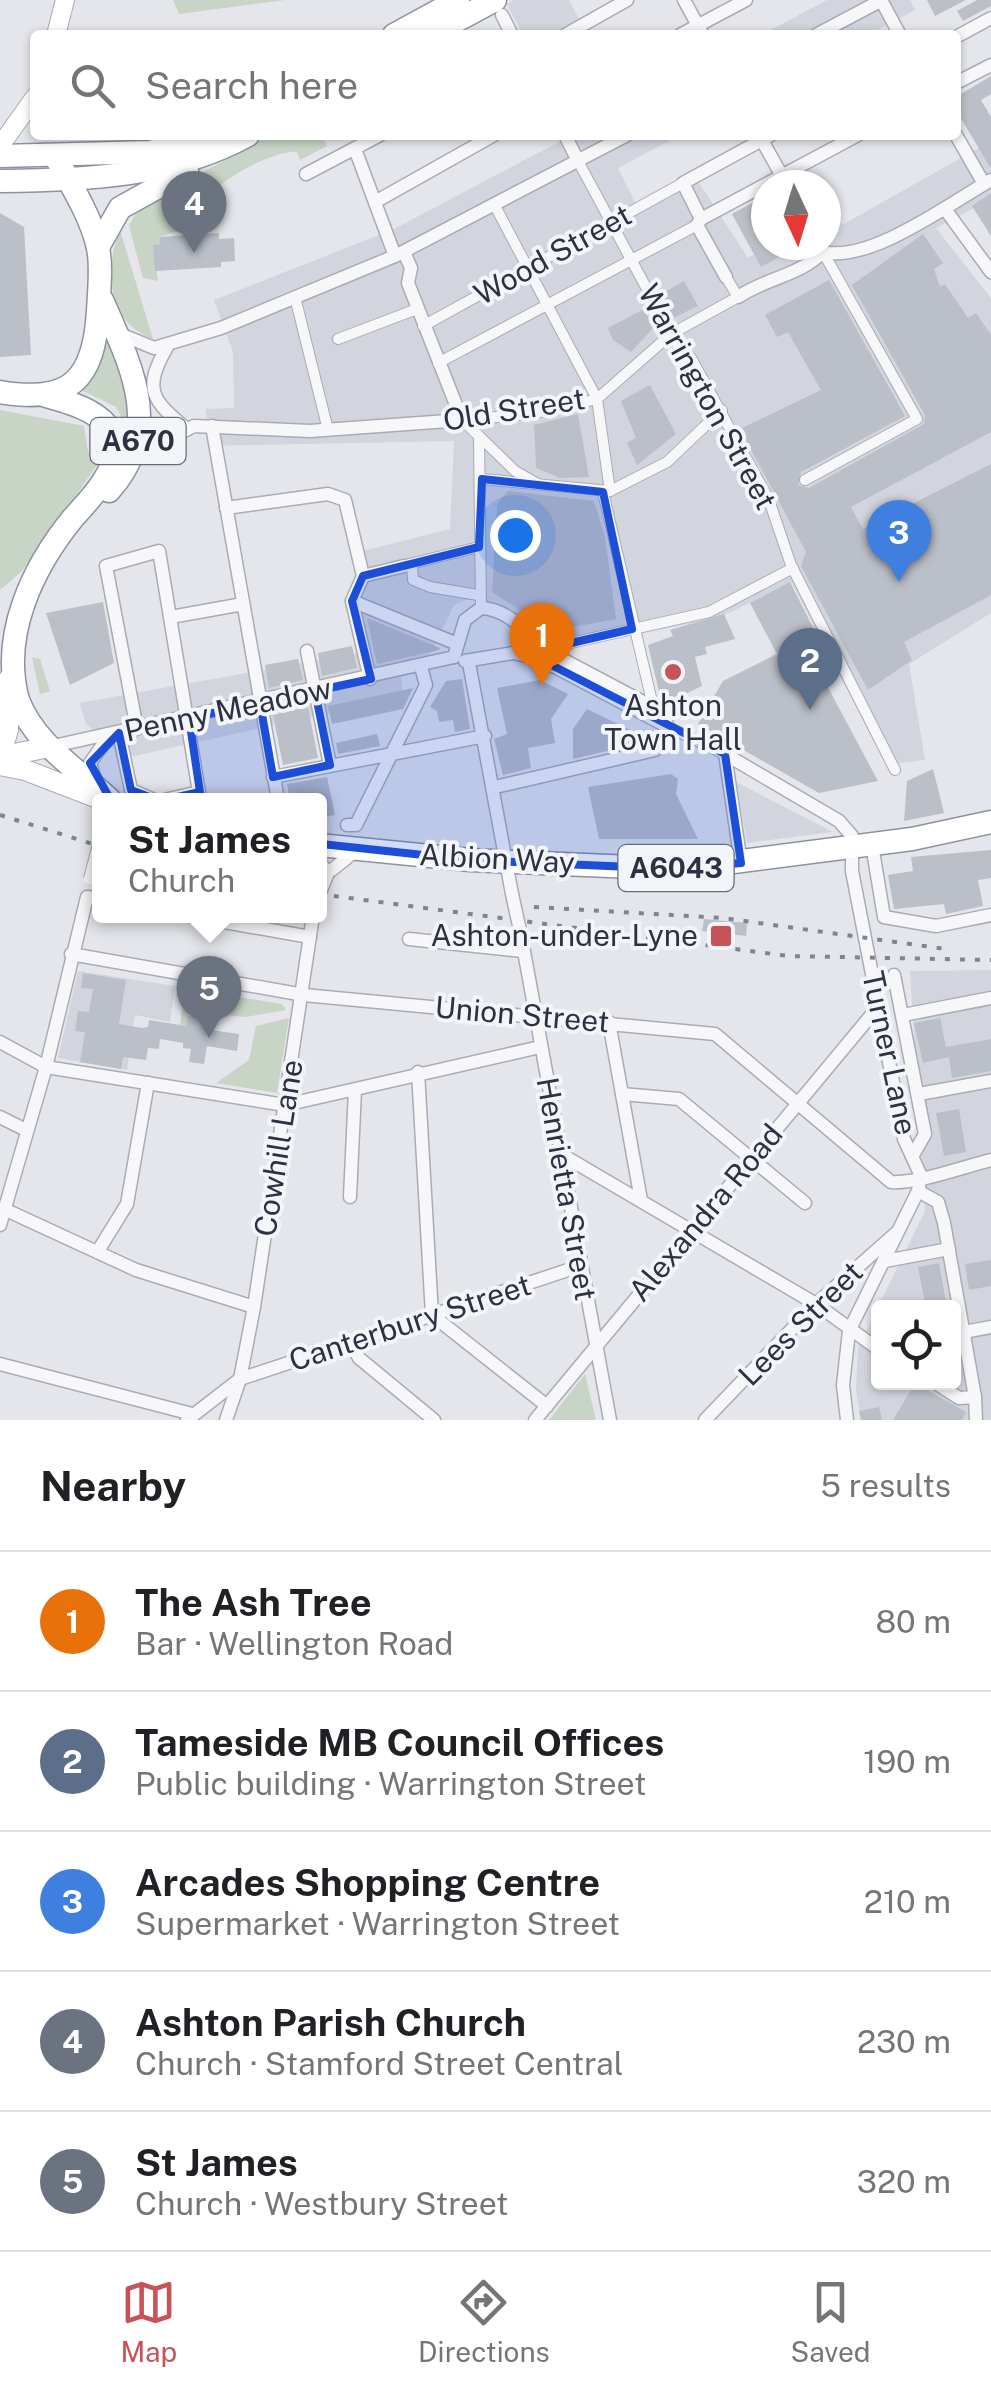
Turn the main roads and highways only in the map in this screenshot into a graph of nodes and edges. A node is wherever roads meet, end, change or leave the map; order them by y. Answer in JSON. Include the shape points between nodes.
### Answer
{"nodes":[{"id":1,"x":65,"y":0,"type":"edge"},
{"id":2,"x":458,"y":0,"type":"edge"},
{"id":3,"x":498,"y":8,"type":"edge"},
{"id":4,"x":57,"y":30,"type":"edge"},
{"id":5,"x":403,"y":30,"type":"edge"},
{"id":6,"x":443,"y":30,"type":"edge"},
{"id":7,"x":30,"y":101,"type":"edge"},
{"id":8,"x":8,"y":121,"type":"edge"},
{"id":9,"x":191,"y":140,"type":"edge"},
{"id":10,"x":238,"y":140,"type":"edge"},
{"id":11,"x":240,"y":140,"type":"edge"},
{"id":12,"x":0,"y":146,"type":"edge"},
{"id":13,"x":51,"y":146,"type":"edge"},
{"id":14,"x":0,"y":156,"type":"edge"},
{"id":15,"x":0,"y":168,"type":"edge"},
{"id":16,"x":68,"y":179,"type":"junction"},
{"id":17,"x":0,"y":180,"type":"edge"},
{"id":18,"x":98,"y":247,"type":"junction"},
{"id":19,"x":99,"y":292,"type":"junction"},
{"id":20,"x":0,"y":392,"type":"edge"},
{"id":21,"x":46,"y":396,"type":"junction"},
{"id":22,"x":62,"y":532,"type":"junction"},
{"id":23,"x":11,"y":667,"type":"junction"},
{"id":24,"x":50,"y":747,"type":"junction"},
{"id":25,"x":0,"y":756,"type":"edge"},
{"id":26,"x":0,"y":765,"type":"edge"},
{"id":27,"x":104,"y":793,"type":"edge"},
{"id":28,"x":107,"y":793,"type":"edge"},
{"id":29,"x":991,"y":822,"type":"edge"},
{"id":30,"x":327,"y":847,"type":"edge"}],
"edges":[{"from":1,"to":4,"type":"main road"},
{"from":2,"to":5,"type":"highway"},
{"from":3,"to":6,"type":"highway"},
{"from":7,"to":8,"type":"main road"},
{"from":8,"to":12,"type":"main road"},
{"from":9,"to":13,"type":"highway","via":[[150,152]]},
{"from":10,"to":16,"type":"highway","via":[[184,163]]},
{"from":11,"to":18,"type":"highway","via":[[127,202]]},
{"from":13,"to":14,"type":"highway"},
{"from":13,"to":16,"type":"highway"},
{"from":15,"to":16,"type":"highway","via":[[49,168]]},
{"from":16,"to":17,"type":"highway"},
{"from":16,"to":18,"type":"highway","number":"A670"},
{"from":18,"to":19,"type":"highway","number":"A670"},
{"from":19,"to":21,"type":"highway","number":"A670","via":[[93,357],[73,384]]},
{"from":19,"to":22,"type":"highway","number":"A670","via":[[141,400],[140,438],[97,504]]},
{"from":20,"to":21,"type":"highway","number":"A670"},
{"from":21,"to":22,"type":"highway","number":"A670","via":[[99,418],[114,440],[111,464],[97,489]]},
{"from":22,"to":23,"type":"highway","number":"A670","via":[[24,591]]},
{"from":23,"to":24,"type":"highway","number":"A670","via":[[24,714]]},
{"from":23,"to":25,"type":"main road","number":"A670"},
{"from":24,"to":25,"type":"main road","name":"Penny Meadow","number":"A670"},
{"from":24,"to":28,"type":"highway","via":[[79,778]]},
{"from":26,"to":27,"type":"main road"},
{"from":29,"to":30,"type":"highway","name":"Albion Way","number":"A6043","via":[[863,846],[679,868]]}]}
